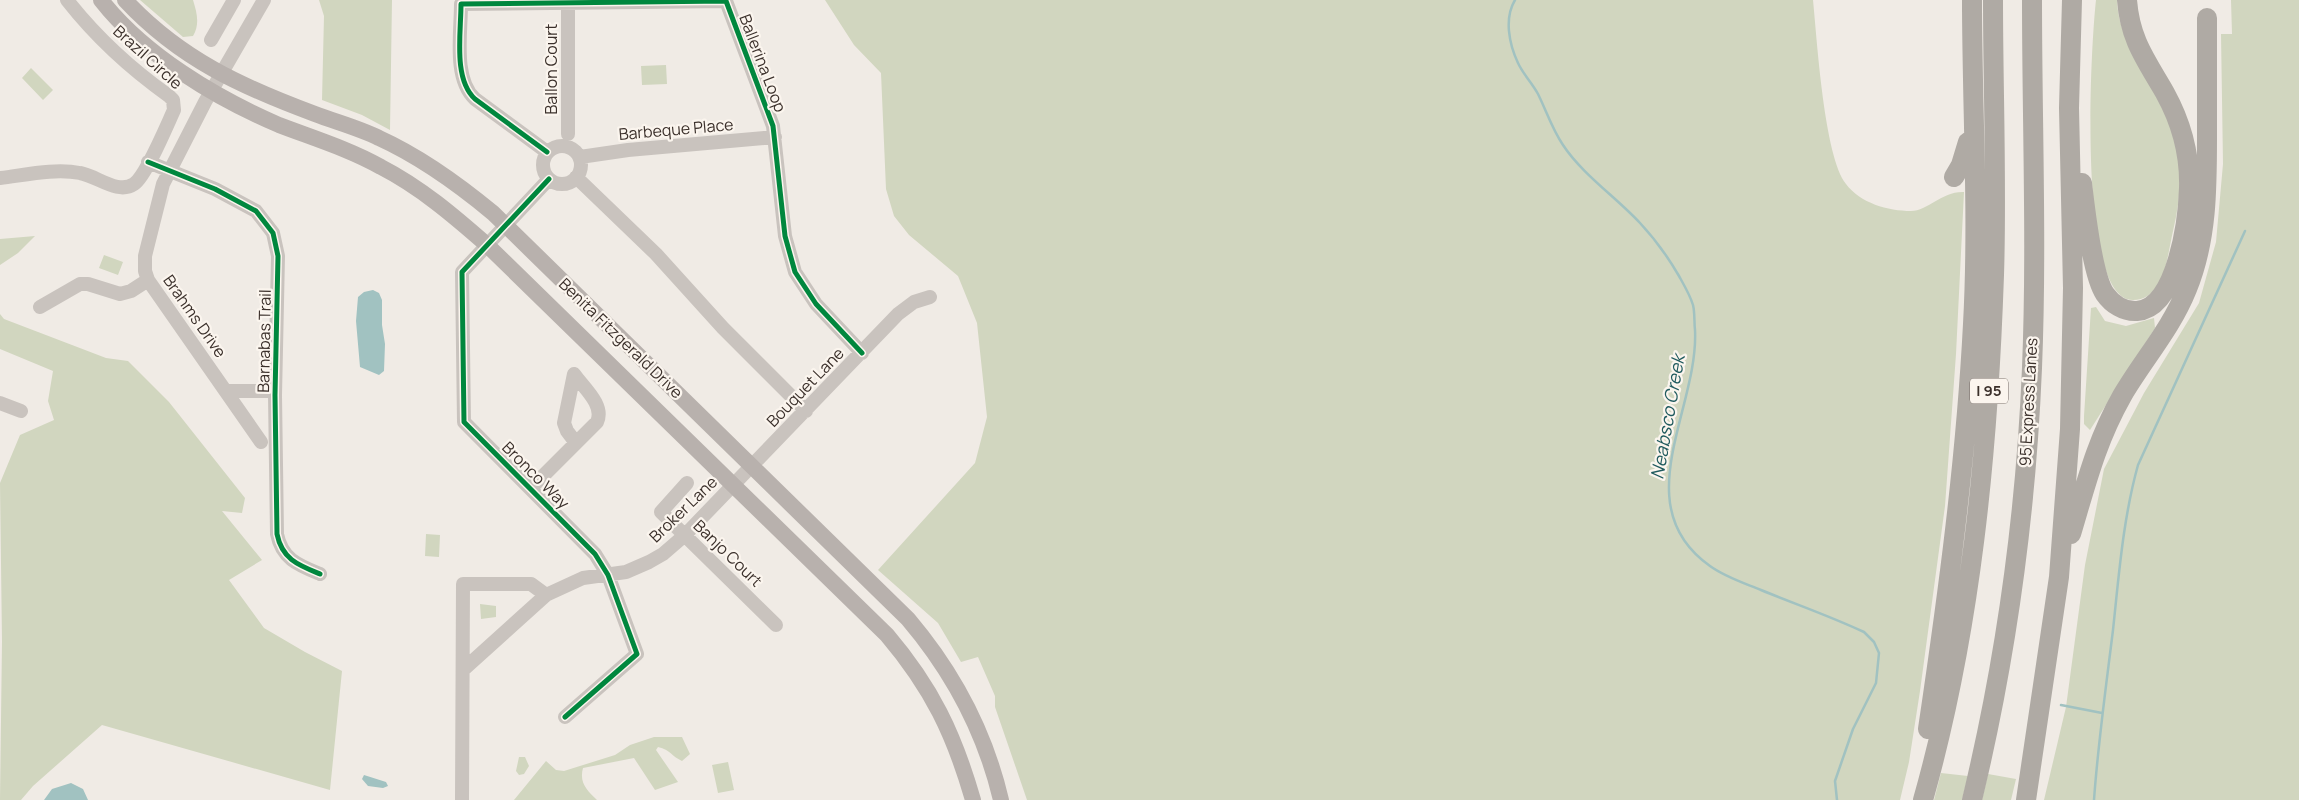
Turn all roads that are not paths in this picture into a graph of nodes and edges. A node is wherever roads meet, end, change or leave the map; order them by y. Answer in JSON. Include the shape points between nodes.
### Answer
{"nodes":[{"id":1,"x":67,"y":0,"type":"edge"},
{"id":2,"x":101,"y":0,"type":"edge"},
{"id":3,"x":126,"y":0,"type":"edge"},
{"id":4,"x":234,"y":0,"type":"edge"},
{"id":5,"x":264,"y":0,"type":"edge"},
{"id":6,"x":1972,"y":0,"type":"edge"},
{"id":7,"x":1993,"y":0,"type":"edge"},
{"id":8,"x":2032,"y":0,"type":"edge"},
{"id":9,"x":2072,"y":0,"type":"edge"},
{"id":10,"x":2127,"y":0,"type":"edge"},
{"id":11,"x":568,"y":3,"type":"junction"},
{"id":12,"x":2207,"y":18,"type":"dead end"},
{"id":13,"x":211,"y":40,"type":"dead end"},
{"id":14,"x":220,"y":74,"type":"junction"},
{"id":15,"x":1973,"y":90,"type":"junction"},
{"id":16,"x":211,"y":91,"type":"junction"},
{"id":17,"x":568,"y":134,"type":"dead end"},
{"id":18,"x":775,"y":137,"type":"junction"},
{"id":19,"x":2070,"y":144,"type":"junction"},
{"id":20,"x":547,"y":152,"type":"junction"},
{"id":21,"x":580,"y":157,"type":"junction"},
{"id":22,"x":148,"y":162,"type":"junction"},
{"id":23,"x":169,"y":170,"type":"junction"},
{"id":24,"x":576,"y":177,"type":"junction"},
{"id":25,"x":1954,"y":177,"type":"dead end"},
{"id":26,"x":0,"y":178,"type":"edge"},
{"id":27,"x":549,"y":179,"type":"junction"},
{"id":28,"x":505,"y":226,"type":"junction"},
{"id":29,"x":487,"y":245,"type":"junction"},
{"id":30,"x":148,"y":280,"type":"junction"},
{"id":31,"x":930,"y":297,"type":"dead end"},
{"id":32,"x":40,"y":307,"type":"dead end"},
{"id":33,"x":862,"y":352,"type":"junction"},
{"id":34,"x":226,"y":391,"type":"junction"},
{"id":35,"x":275,"y":391,"type":"junction"},
{"id":36,"x":0,"y":403,"type":"edge"},
{"id":37,"x":21,"y":411,"type":"dead end"},
{"id":38,"x":806,"y":411,"type":"junction"},
{"id":39,"x":261,"y":442,"type":"dead end"},
{"id":40,"x":576,"y":443,"type":"dead end"},
{"id":41,"x":753,"y":466,"type":"junction"},
{"id":42,"x":687,"y":484,"type":"dead end"},
{"id":43,"x":733,"y":485,"type":"junction"},
{"id":44,"x":531,"y":488,"type":"junction"},
{"id":45,"x":685,"y":535,"type":"junction"},
{"id":46,"x":320,"y":574,"type":"dead end"},
{"id":47,"x":608,"y":575,"type":"junction"},
{"id":48,"x":2058,"y":577,"type":"junction"},
{"id":49,"x":546,"y":595,"type":"junction"},
{"id":50,"x":776,"y":624,"type":"dead end"},
{"id":51,"x":464,"y":669,"type":"junction"},
{"id":52,"x":565,"y":717,"type":"dead end"},
{"id":53,"x":1925,"y":778,"type":"junction"},
{"id":54,"x":2028,"y":792,"type":"edge"},
{"id":55,"x":462,"y":800,"type":"edge"},
{"id":56,"x":973,"y":800,"type":"edge"},
{"id":57,"x":1001,"y":800,"type":"edge"},
{"id":58,"x":1917,"y":800,"type":"edge"},
{"id":59,"x":1923,"y":800,"type":"edge"},
{"id":60,"x":1972,"y":800,"type":"edge"}],
"edges":[{"from":1,"to":22,"type":"street","name":"Brazil Circle","via":[[107,45],[173,100],[174,110]]},
{"from":2,"to":16,"type":"main road","name":"Benita Fitzgerald Drive","via":[[136,36]]},
{"from":3,"to":14,"type":"main road","name":"Benita Fitzgerald Drive","via":[[176,46]]},
{"from":4,"to":13,"type":"street"},
{"from":5,"to":14,"type":"street","name":"Brahms Drive"},
{"from":6,"to":15,"type":"highway"},
{"from":7,"to":53,"type":"highway","number":"I 95","via":[[1994,274],[1984,452],[1958,650]]},
{"from":8,"to":60,"type":"highway","name":"95 Express Lanes","via":[[2032,368],[2024,482],[1999,672]]},
{"from":9,"to":19,"type":"highway"},
{"from":10,"to":19,"type":"highway","via":[[2138,46],[2174,112],[2188,168],[2189,188],[2182,245],[2167,288],[2158,302],[2150,307],[2134,312],[2118,307],[2101,286],[2081,173]]},
{"from":11,"to":17,"type":"street","name":"Ballon Court"},
{"from":11,"to":18,"type":"street","name":"Ballerina Loop","via":[[726,1],[772,119]]},
{"from":11,"to":20,"type":"street","name":"Ballerina Loop","via":[[461,4],[460,68],[468,92]]},
{"from":12,"to":48,"type":"highway","via":[[2208,172],[2200,247],[2176,314],[2122,396],[2103,432],[2086,477]]},
{"from":14,"to":16,"type":"street","name":"Brahms Drive"},
{"from":14,"to":28,"type":"main road","name":"Benita Fitzgerald Drive","via":[[274,99],[402,149],[470,194]]},
{"from":15,"to":25,"type":"highway","via":[[1968,146]]},
{"from":15,"to":53,"type":"highway","via":[[1975,271],[1964,458]]},
{"from":16,"to":23,"type":"street","name":"Brahms Drive"},
{"from":16,"to":29,"type":"main road","name":"Benita Fitzgerald Drive","via":[[272,121],[380,166],[429,196]]},
{"from":18,"to":21,"type":"street","name":"Barbeque Place"},
{"from":18,"to":33,"type":"street","name":"Ballerina Loop","via":[[785,236],[795,272],[816,304]]},
{"from":19,"to":48,"type":"highway","via":[[2072,375]]},
{"from":20,"to":21,"type":"street","via":[[557,146],[568,146]]},
{"from":20,"to":27,"type":"street","via":[[543,166]]},
{"from":21,"to":24,"type":"street","via":[[581,168]]},
{"from":22,"to":23,"type":"street","name":"Barnabas Trail"},
{"from":22,"to":26,"type":"street","name":"Brazil Circle","via":[[136,183],[123,188],[65,171]]},
{"from":23,"to":30,"type":"street","name":"Brahms Drive","via":[[159,196],[145,256]]},
{"from":23,"to":35,"type":"street","name":"Barnabas Trail","via":[[256,210],[273,233],[278,256]]},
{"from":24,"to":27,"type":"street","via":[[566,183]]},
{"from":24,"to":38,"type":"street","via":[[656,254],[723,328]]},
{"from":27,"to":28,"type":"street"},
{"from":28,"to":29,"type":"street","name":"Bronco Way"},
{"from":28,"to":41,"type":"main road","name":"Benita Fitzgerald Drive"},
{"from":29,"to":43,"type":"main road","name":"Benita Fitzgerald Drive"},
{"from":29,"to":44,"type":"street","name":"Bronco Way","via":[[462,272],[464,422]]},
{"from":30,"to":32,"type":"street","via":[[120,294],[80,284]]},
{"from":30,"to":34,"type":"street","name":"Brahms Drive"},
{"from":31,"to":33,"type":"street","name":"Bouquet Lane","via":[[908,306]]},
{"from":33,"to":38,"type":"street","name":"Bouquet Lane"},
{"from":34,"to":35,"type":"street","name":"Barnabas Trail"},
{"from":34,"to":39,"type":"street","name":"Brahms Drive"},
{"from":35,"to":46,"type":"street","name":"Barnabas Trail","via":[[279,544],[295,564]]},
{"from":36,"to":37,"type":"street"},
{"from":38,"to":41,"type":"street","name":"Bouquet Lane"},
{"from":40,"to":44,"type":"street"},
{"from":41,"to":43,"type":"street","name":"Broker Lane"},
{"from":41,"to":57,"type":"main road","name":"Benita Fitzgerald Drive","via":[[892,601],[939,658],[975,724]]},
{"from":42,"to":45,"type":"street","name":"Banjo Court","via":[[661,512]]},
{"from":43,"to":45,"type":"street","name":"Broker Lane"},
{"from":43,"to":56,"type":"main road","name":"Benita Fitzgerald Drive","via":[[902,653],[921,678],[949,730]]},
{"from":44,"to":47,"type":"street","name":"Bronco Way","via":[[589,546]]},
{"from":45,"to":47,"type":"street","name":"Broker Lane","via":[[649,562],[626,572]]},
{"from":45,"to":50,"type":"street","name":"Banjo Court"},
{"from":47,"to":49,"type":"street","name":"Broker Lane","via":[[583,578]]},
{"from":47,"to":52,"type":"street","name":"Bronco Way","via":[[637,654]]},
{"from":48,"to":54,"type":"highway"},
{"from":49,"to":51,"type":"street","name":"Broker Lane"},
{"from":49,"to":51,"type":"street","via":[[531,584],[463,584]]},
{"from":51,"to":55,"type":"street"},
{"from":53,"to":58,"type":"highway"},
{"from":53,"to":59,"type":"highway","number":"I 95"}]}
